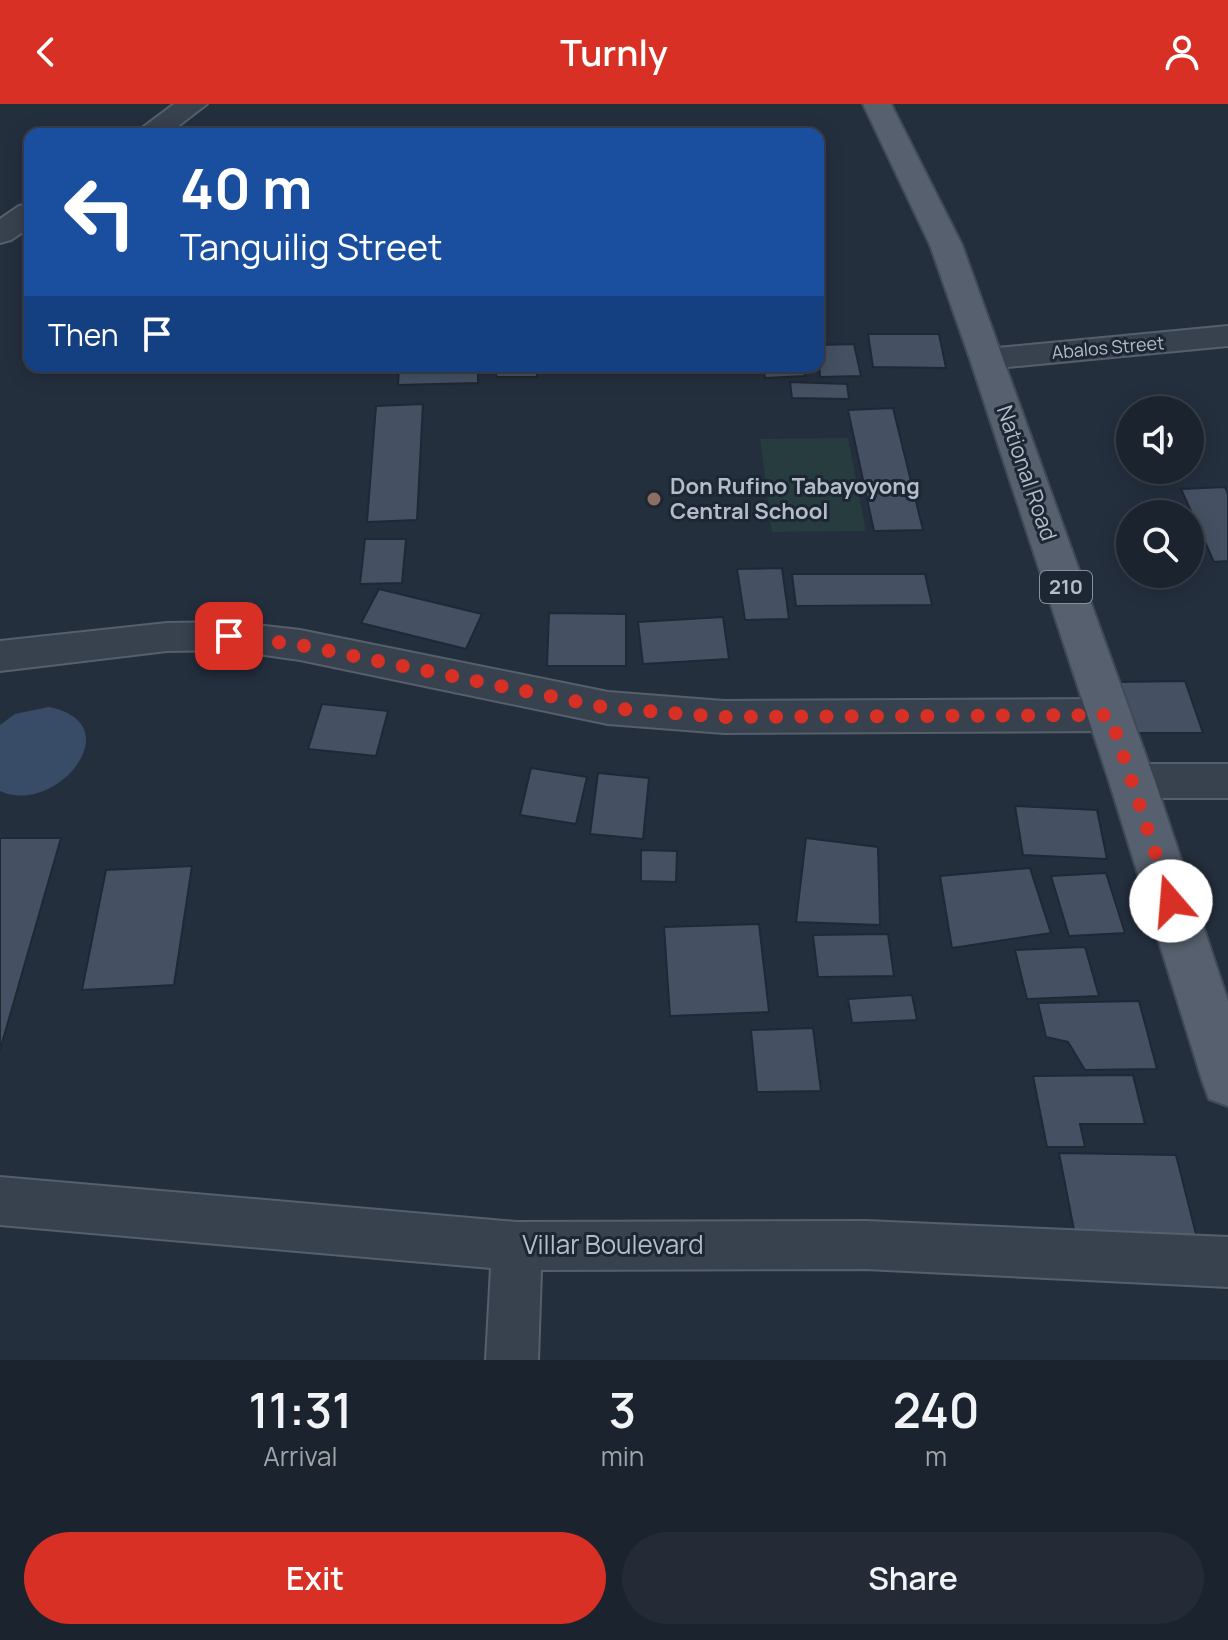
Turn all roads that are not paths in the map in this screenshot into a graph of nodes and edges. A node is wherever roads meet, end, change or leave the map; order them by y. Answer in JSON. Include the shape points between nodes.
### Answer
{"nodes":[{"id":1,"x":193,"y":104,"type":"edge"},
{"id":2,"x":877,"y":104,"type":"edge"},
{"id":3,"x":158,"y":128,"type":"edge"},
{"id":4,"x":24,"y":217,"type":"edge"},
{"id":5,"x":0,"y":233,"type":"edge"},
{"id":6,"x":1228,"y":336,"type":"edge"},
{"id":7,"x":987,"y":359,"type":"junction"},
{"id":8,"x":0,"y":656,"type":"edge"},
{"id":9,"x":1110,"y":715,"type":"junction"},
{"id":10,"x":1132,"y":781,"type":"junction"},
{"id":11,"x":1228,"y":781,"type":"edge"},
{"id":12,"x":1228,"y":1080,"type":"edge"},
{"id":13,"x":0,"y":1201,"type":"edge"},
{"id":14,"x":517,"y":1246,"type":"junction"},
{"id":15,"x":1228,"y":1262,"type":"edge"},
{"id":16,"x":512,"y":1360,"type":"edge"}],
"edges":[{"from":1,"to":3,"type":"street"},
{"from":2,"to":7,"type":"main road","name":"National Road","number":"210","via":[[946,245]]},
{"from":4,"to":5,"type":"street"},
{"from":6,"to":7,"type":"street","name":"Abalos Street"},
{"from":7,"to":9,"type":"main road","name":"National Road","number":"210"},
{"from":8,"to":9,"type":"street","via":[[167,637],[229,636],[300,645],[608,708],[724,717]]},
{"from":9,"to":10,"type":"main road","name":"National Road","number":"210"},
{"from":10,"to":11,"type":"street"},
{"from":10,"to":12,"type":"main road","name":"National Road","number":"210"},
{"from":13,"to":14,"type":"street","name":"Villar Boulevard"},
{"from":14,"to":15,"type":"street","name":"Villar Boulevard","via":[[866,1245]]},
{"from":14,"to":16,"type":"street"}]}
